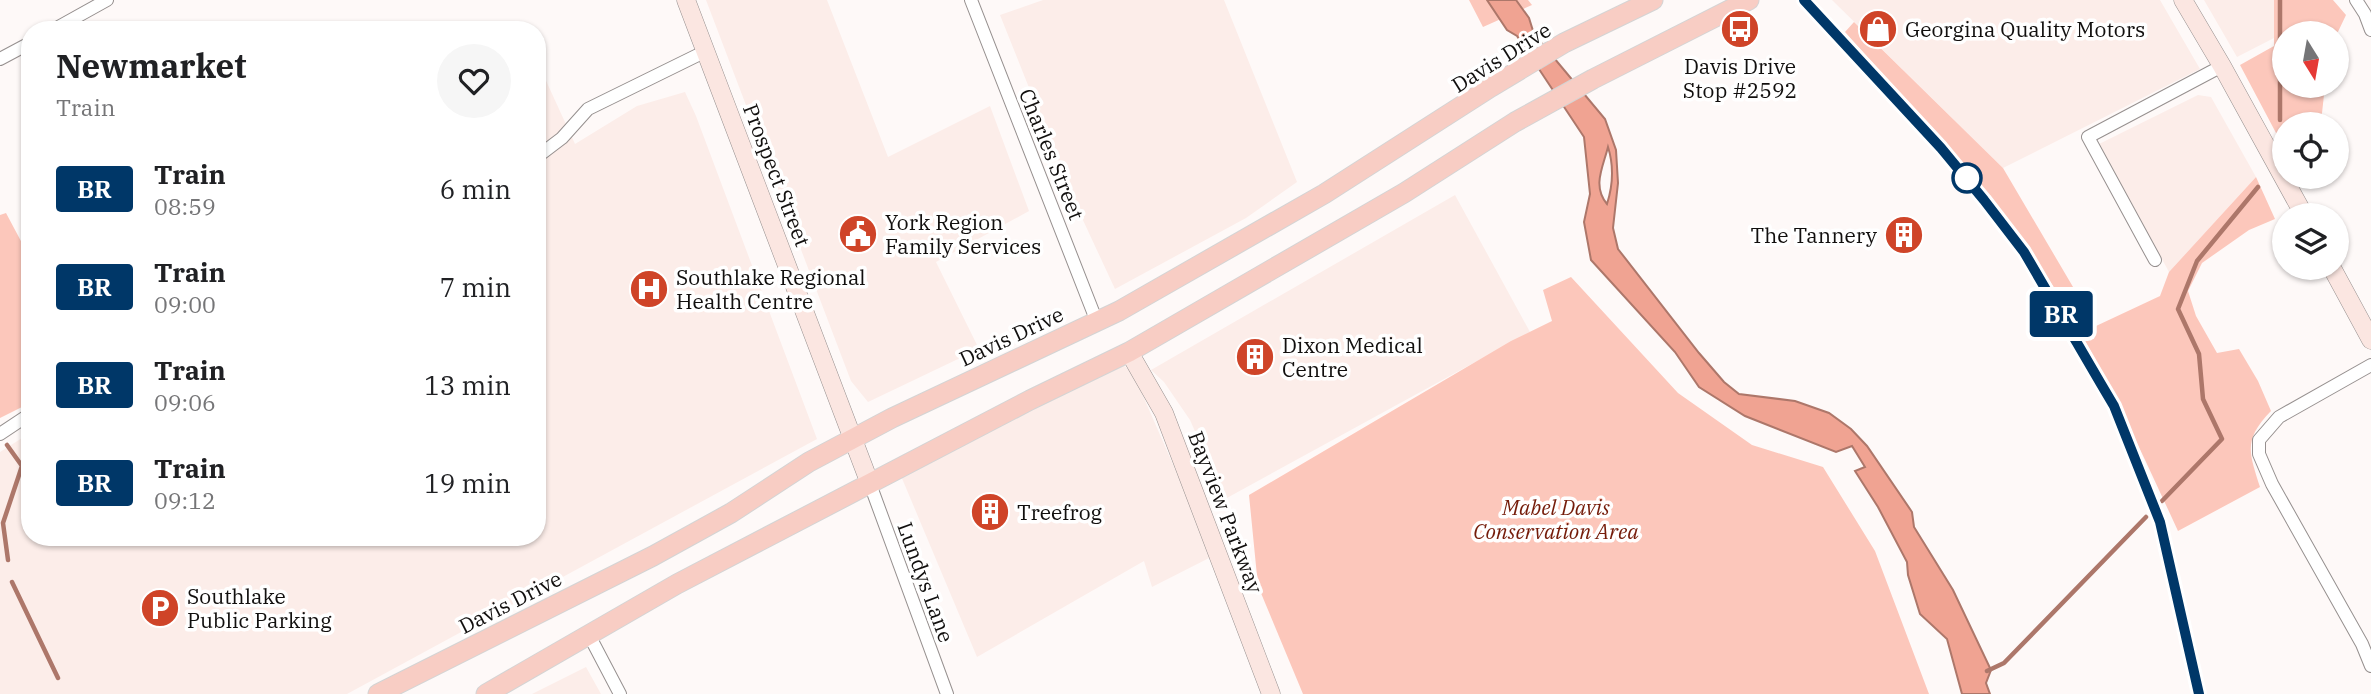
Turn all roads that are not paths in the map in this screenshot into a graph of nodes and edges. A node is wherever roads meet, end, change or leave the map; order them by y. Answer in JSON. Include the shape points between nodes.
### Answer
{"nodes":[{"id":1,"x":107,"y":0,"type":"edge"},
{"id":2,"x":686,"y":0,"type":"edge"},
{"id":3,"x":971,"y":0,"type":"edge"},
{"id":4,"x":1653,"y":0,"type":"edge"},
{"id":5,"x":1749,"y":0,"type":"edge"},
{"id":6,"x":2183,"y":0,"type":"edge"},
{"id":7,"x":2356,"y":0,"type":"edge"},
{"id":8,"x":69,"y":21,"type":"edge"},
{"id":9,"x":2371,"y":30,"type":"edge"},
{"id":10,"x":21,"y":48,"type":"edge"},
{"id":11,"x":706,"y":51,"type":"junction"},
{"id":12,"x":0,"y":59,"type":"edge"},
{"id":13,"x":2222,"y":66,"type":"junction"},
{"id":14,"x":546,"y":151,"type":"edge"},
{"id":15,"x":2297,"y":203,"type":"edge"},
{"id":16,"x":2155,"y":260,"type":"dead end"},
{"id":17,"x":2338,"y":280,"type":"edge"},
{"id":18,"x":1097,"y":322,"type":"junction"},
{"id":19,"x":2371,"y":340,"type":"edge"},
{"id":20,"x":1129,"y":352,"type":"junction"},
{"id":21,"x":2371,"y":365,"type":"edge"},
{"id":22,"x":21,"y":420,"type":"edge"},
{"id":23,"x":0,"y":434,"type":"edge"},
{"id":24,"x":853,"y":438,"type":"junction"},
{"id":25,"x":870,"y":484,"type":"junction"},
{"id":26,"x":589,"y":635,"type":"junction"},
{"id":27,"x":2367,"y":642,"type":"edge"},
{"id":28,"x":2371,"y":666,"type":"edge"},
{"id":29,"x":378,"y":694,"type":"edge"},
{"id":30,"x":486,"y":694,"type":"edge"},
{"id":31,"x":620,"y":694,"type":"edge"},
{"id":32,"x":947,"y":694,"type":"edge"},
{"id":33,"x":1271,"y":694,"type":"edge"}],
"edges":[{"from":1,"to":8,"type":"street"},
{"from":2,"to":11,"type":"main road","name":"Prospect Street"},
{"from":3,"to":18,"type":"street","name":"Charles Street"},
{"from":4,"to":18,"type":"main road","name":"Davis Drive","via":[[1564,43],[1324,194]]},
{"from":5,"to":20,"type":"main road","via":[[1515,122],[1392,200]]},
{"from":6,"to":13,"type":"main road"},
{"from":7,"to":9,"type":"street"},
{"from":10,"to":12,"type":"street"},
{"from":11,"to":14,"type":"street","via":[[588,109]]},
{"from":11,"to":24,"type":"main road","name":"Prospect Street"},
{"from":13,"to":15,"type":"main road"},
{"from":13,"to":16,"type":"street","via":[[2088,137]]},
{"from":17,"to":19,"type":"main road"},
{"from":18,"to":24,"type":"main road","name":"Davis Drive"},
{"from":20,"to":25,"type":"main road"},
{"from":20,"to":33,"type":"main road","name":"Bayview Parkway","via":[[1164,413]]},
{"from":21,"to":27,"type":"street","via":[[2279,417],[2259,440],[2259,454],[2290,519]]},
{"from":22,"to":23,"type":"street"},
{"from":24,"to":25,"type":"main road","name":"Prospect Street"},
{"from":24,"to":29,"type":"main road","name":"Davis Drive","via":[[653,556]]},
{"from":25,"to":26,"type":"main road"},
{"from":25,"to":32,"type":"street","name":"Lundys Lane"},
{"from":26,"to":30,"type":"main road"},
{"from":26,"to":31,"type":"street"},
{"from":27,"to":28,"type":"street"}]}
